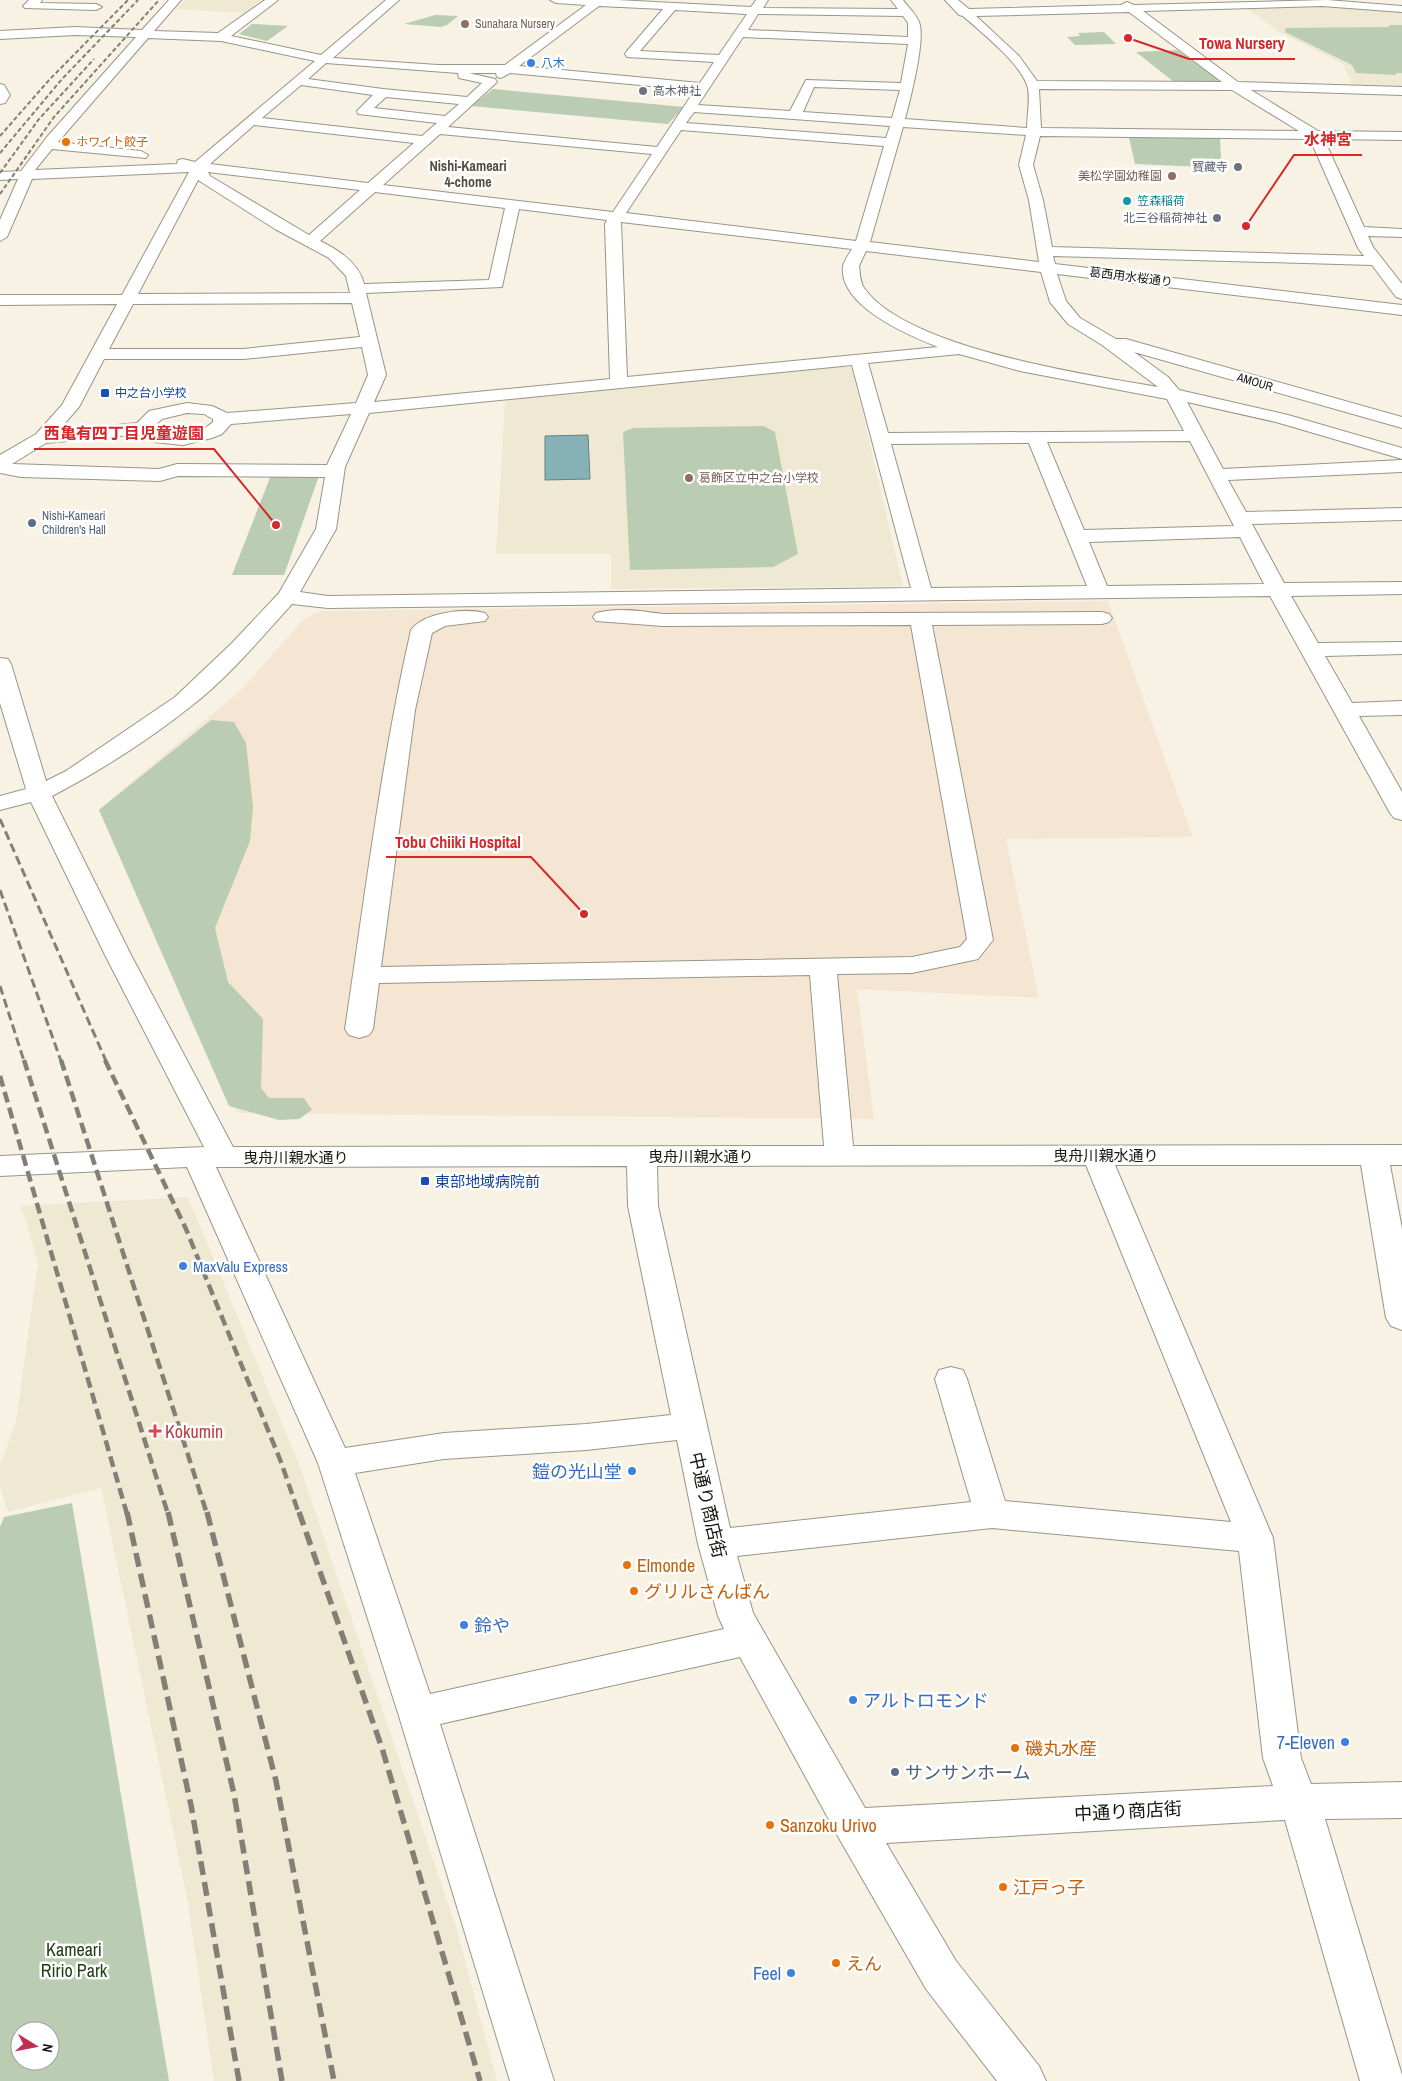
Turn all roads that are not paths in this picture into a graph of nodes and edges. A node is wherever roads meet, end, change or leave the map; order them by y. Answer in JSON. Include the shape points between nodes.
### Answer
{"nodes":[{"id":1,"x":36,"y":0,"type":"edge"},
{"id":2,"x":175,"y":0,"type":"edge"},
{"id":3,"x":272,"y":0,"type":"edge"},
{"id":4,"x":393,"y":0,"type":"edge"},
{"id":5,"x":556,"y":0,"type":"edge"},
{"id":6,"x":898,"y":0,"type":"edge"},
{"id":7,"x":599,"y":1,"type":"edge"},
{"id":8,"x":1320,"y":2,"type":"edge"},
{"id":9,"x":100,"y":3,"type":"edge"},
{"id":10,"x":1126,"y":4,"type":"edge"},
{"id":11,"x":759,"y":5,"type":"edge"},
{"id":12,"x":672,"y":6,"type":"junction"},
{"id":13,"x":955,"y":9,"type":"edge"},
{"id":14,"x":1402,"y":9,"type":"edge"},
{"id":15,"x":910,"y":13,"type":"junction"},
{"id":16,"x":75,"y":31,"type":"junction"},
{"id":17,"x":145,"y":33,"type":"junction"},
{"id":18,"x":741,"y":33,"type":"junction"},
{"id":19,"x":0,"y":35,"type":"edge"},
{"id":20,"x":221,"y":37,"type":"junction"},
{"id":21,"x":914,"y":42,"type":"junction"},
{"id":22,"x":324,"y":59,"type":"junction"},
{"id":23,"x":722,"y":59,"type":"junction"},
{"id":24,"x":438,"y":69,"type":"junction"},
{"id":25,"x":507,"y":69,"type":"junction"},
{"id":26,"x":298,"y":81,"type":"junction"},
{"id":27,"x":491,"y":82,"type":"junction"},
{"id":28,"x":1033,"y":84,"type":"junction"},
{"id":29,"x":1235,"y":86,"type":"junction"},
{"id":30,"x":704,"y":87,"type":"junction"},
{"id":31,"x":907,"y":87,"type":"junction"},
{"id":32,"x":0,"y":88,"type":"edge"},
{"id":33,"x":1402,"y":91,"type":"edge"},
{"id":34,"x":383,"y":93,"type":"junction"},
{"id":35,"x":0,"y":100,"type":"edge"},
{"id":36,"x":470,"y":101,"type":"junction"},
{"id":37,"x":692,"y":108,"type":"junction"},
{"id":38,"x":795,"y":115,"type":"junction"},
{"id":39,"x":449,"y":119,"type":"junction"},
{"id":40,"x":470,"y":119,"type":"dead end"},
{"id":41,"x":250,"y":121,"type":"junction"},
{"id":42,"x":898,"y":123,"type":"junction"},
{"id":43,"x":436,"y":130,"type":"junction"},
{"id":44,"x":674,"y":131,"type":"junction"},
{"id":45,"x":1034,"y":132,"type":"junction"},
{"id":46,"x":652,"y":135,"type":"dead end"},
{"id":47,"x":1315,"y":135,"type":"junction"},
{"id":48,"x":1402,"y":136,"type":"edge"},
{"id":49,"x":425,"y":140,"type":"junction"},
{"id":50,"x":892,"y":143,"type":"junction"},
{"id":51,"x":48,"y":145,"type":"junction"},
{"id":52,"x":661,"y":151,"type":"junction"},
{"id":53,"x":198,"y":167,"type":"junction"},
{"id":54,"x":26,"y":175,"type":"junction"},
{"id":55,"x":0,"y":176,"type":"edge"},
{"id":56,"x":372,"y":187,"type":"junction"},
{"id":57,"x":513,"y":204,"type":"junction"},
{"id":58,"x":617,"y":216,"type":"junction"},
{"id":59,"x":1358,"y":231,"type":"junction"},
{"id":60,"x":1402,"y":233,"type":"edge"},
{"id":61,"x":0,"y":237,"type":"edge"},
{"id":62,"x":311,"y":241,"type":"junction"},
{"id":63,"x":860,"y":245,"type":"junction"},
{"id":64,"x":1045,"y":251,"type":"junction"},
{"id":65,"x":1375,"y":261,"type":"junction"},
{"id":66,"x":1048,"y":268,"type":"junction"},
{"id":67,"x":358,"y":293,"type":"junction"},
{"id":68,"x":1402,"y":294,"type":"edge"},
{"id":69,"x":129,"y":299,"type":"junction"},
{"id":70,"x":0,"y":300,"type":"edge"},
{"id":71,"x":1402,"y":310,"type":"edge"},
{"id":72,"x":1108,"y":341,"type":"junction"},
{"id":73,"x":369,"y":342,"type":"junction"},
{"id":74,"x":958,"y":349,"type":"junction"},
{"id":75,"x":100,"y":354,"type":"junction"},
{"id":76,"x":859,"y":360,"type":"junction"},
{"id":77,"x":619,"y":383,"type":"junction"},
{"id":78,"x":1174,"y":395,"type":"junction"},
{"id":79,"x":362,"y":408,"type":"junction"},
{"id":80,"x":223,"y":419,"type":"junction"},
{"id":81,"x":1402,"y":423,"type":"edge"},
{"id":82,"x":144,"y":428,"type":"junction"},
{"id":83,"x":1195,"y":436,"type":"junction"},
{"id":84,"x":1036,"y":437,"type":"junction"},
{"id":85,"x":42,"y":438,"type":"junction"},
{"id":86,"x":881,"y":439,"type":"junction"},
{"id":87,"x":1402,"y":454,"type":"edge"},
{"id":88,"x":0,"y":463,"type":"edge"},
{"id":89,"x":1402,"y":466,"type":"edge"},
{"id":90,"x":0,"y":467,"type":"edge"},
{"id":91,"x":335,"y":471,"type":"junction"},
{"id":92,"x":1216,"y":475,"type":"junction"},
{"id":93,"x":1402,"y":514,"type":"edge"},
{"id":94,"x":1243,"y":525,"type":"junction"},
{"id":95,"x":1076,"y":536,"type":"junction"},
{"id":96,"x":1402,"y":588,"type":"edge"},
{"id":97,"x":1278,"y":591,"type":"junction"},
{"id":98,"x":1100,"y":592,"type":"junction"},
{"id":99,"x":286,"y":597,"type":"junction"},
{"id":100,"x":922,"y":608,"type":"junction"},
{"id":101,"x":1102,"y":618,"type":"dead end"},
{"id":102,"x":1402,"y":648,"type":"edge"},
{"id":103,"x":1313,"y":650,"type":"junction"},
{"id":104,"x":0,"y":664,"type":"edge"},
{"id":105,"x":1402,"y":708,"type":"edge"},
{"id":106,"x":1346,"y":710,"type":"junction"},
{"id":107,"x":1392,"y":777,"type":"edge"},
{"id":108,"x":40,"y":793,"type":"junction"},
{"id":109,"x":0,"y":803,"type":"edge"},
{"id":110,"x":1402,"y":813,"type":"edge"},
{"id":111,"x":823,"y":968,"type":"junction"},
{"id":112,"x":365,"y":975,"type":"junction"},
{"id":113,"x":359,"y":1029,"type":"dead end"},
{"id":114,"x":839,"y":1155,"type":"junction"},
{"id":115,"x":1096,"y":1155,"type":"junction"},
{"id":116,"x":1388,"y":1155,"type":"edge"},
{"id":117,"x":642,"y":1156,"type":"junction"},
{"id":118,"x":210,"y":1157,"type":"junction"},
{"id":119,"x":0,"y":1166,"type":"edge"},
{"id":120,"x":1402,"y":1318,"type":"edge"},
{"id":121,"x":951,"y":1379,"type":"dead end"},
{"id":122,"x":690,"y":1426,"type":"junction"},
{"id":123,"x":335,"y":1463,"type":"junction"},
{"id":124,"x":992,"y":1514,"type":"junction"},
{"id":125,"x":1254,"y":1538,"type":"junction"},
{"id":126,"x":716,"y":1544,"type":"junction"},
{"id":127,"x":750,"y":1639,"type":"junction"},
{"id":128,"x":417,"y":1713,"type":"junction"},
{"id":129,"x":1402,"y":1800,"type":"edge"},
{"id":130,"x":1298,"y":1802,"type":"junction"},
{"id":131,"x":854,"y":1827,"type":"junction"},
{"id":132,"x":532,"y":2081,"type":"edge"},
{"id":133,"x":1024,"y":2081,"type":"edge"},
{"id":134,"x":1382,"y":2081,"type":"edge"}],
"edges":[{"from":1,"to":9,"type":"street","via":[[29,6]]},
{"from":2,"to":17,"type":"street"},
{"from":3,"to":20,"type":"street"},
{"from":4,"to":22,"type":"street"},
{"from":5,"to":7,"type":"street"},
{"from":6,"to":15,"type":"street"},
{"from":7,"to":12,"type":"street"},
{"from":7,"to":25,"type":"street"},
{"from":8,"to":10,"type":"street"},
{"from":8,"to":14,"type":"street"},
{"from":9,"to":16,"type":"street"},
{"from":10,"to":13,"type":"street"},
{"from":10,"to":29,"type":"street"},
{"from":11,"to":12,"type":"street"},
{"from":11,"to":15,"type":"street"},
{"from":11,"to":18,"type":"street"},
{"from":12,"to":23,"type":"street","via":[[631,54]]},
{"from":13,"to":28,"type":"street","via":[[995,38]]},
{"from":15,"to":21,"type":"street","via":[[914,23]]},
{"from":16,"to":17,"type":"street"},
{"from":16,"to":19,"type":"street"},
{"from":17,"to":20,"type":"street"},
{"from":17,"to":51,"type":"street"},
{"from":18,"to":21,"type":"street"},
{"from":18,"to":23,"type":"street"},
{"from":20,"to":22,"type":"street"},
{"from":21,"to":31,"type":"street"},
{"from":22,"to":24,"type":"street"},
{"from":22,"to":26,"type":"street"},
{"from":23,"to":30,"type":"street"},
{"from":24,"to":25,"type":"street"},
{"from":24,"to":27,"type":"street"},
{"from":25,"to":27,"type":"street"},
{"from":25,"to":30,"type":"street"},
{"from":26,"to":34,"type":"street"},
{"from":26,"to":41,"type":"street"},
{"from":27,"to":36,"type":"street"},
{"from":28,"to":29,"type":"street"},
{"from":28,"to":45,"type":"street"},
{"from":29,"to":33,"type":"street"},
{"from":29,"to":47,"type":"street"},
{"from":30,"to":37,"type":"street"},
{"from":31,"to":38,"type":"street","via":[[810,83]]},
{"from":31,"to":42,"type":"street"},
{"from":32,"to":35,"type":"street","via":[[4,95]]},
{"from":34,"to":36,"type":"street"},
{"from":34,"to":39,"type":"street","via":[[363,111]]},
{"from":36,"to":39,"type":"street"},
{"from":37,"to":38,"type":"street"},
{"from":37,"to":44,"type":"street"},
{"from":38,"to":42,"type":"street"},
{"from":39,"to":40,"type":"street"},
{"from":39,"to":43,"type":"street"},
{"from":41,"to":49,"type":"street"},
{"from":41,"to":53,"type":"street"},
{"from":42,"to":45,"type":"street"},
{"from":42,"to":50,"type":"street"},
{"from":43,"to":49,"type":"street"},
{"from":43,"to":52,"type":"street"},
{"from":44,"to":46,"type":"street"},
{"from":44,"to":50,"type":"street"},
{"from":44,"to":52,"type":"street"},
{"from":45,"to":47,"type":"street"},
{"from":45,"to":64,"type":"street","via":[[1026,165]]},
{"from":47,"to":48,"type":"street"},
{"from":47,"to":59,"type":"street"},
{"from":49,"to":56,"type":"street"},
{"from":50,"to":63,"type":"street","via":[[865,238]]},
{"from":51,"to":53,"type":"street","via":[[157,158]]},
{"from":51,"to":54,"type":"street"},
{"from":52,"to":58,"type":"street"},
{"from":53,"to":54,"type":"street"},
{"from":53,"to":56,"type":"street","name":"葛西用水桜通り"},
{"from":53,"to":62,"type":"street","via":[[205,179]]},
{"from":53,"to":69,"type":"street"},
{"from":54,"to":55,"type":"street"},
{"from":54,"to":61,"type":"street"},
{"from":56,"to":57,"type":"street","name":"葛西用水桜通り"},
{"from":56,"to":62,"type":"street"},
{"from":57,"to":58,"type":"street","name":"葛西用水桜通り"},
{"from":57,"to":67,"type":"street","via":[[496,284]]},
{"from":58,"to":63,"type":"street","name":"葛西用水桜通り"},
{"from":58,"to":77,"type":"street","via":[[612,224]]},
{"from":59,"to":60,"type":"street"},
{"from":59,"to":65,"type":"street"},
{"from":62,"to":67,"type":"street","via":[[348,266]]},
{"from":63,"to":66,"type":"street","name":"葛西用水桜通り"},
{"from":63,"to":74,"type":"street","via":[[851,266],[852,275],[857,290],[867,301],[891,321]]},
{"from":64,"to":65,"type":"street"},
{"from":64,"to":66,"type":"street"},
{"from":65,"to":68,"type":"street"},
{"from":66,"to":71,"type":"street","name":"葛西用水桜通り"},
{"from":66,"to":72,"type":"street","via":[[1058,302],[1074,321]]},
{"from":67,"to":69,"type":"street"},
{"from":67,"to":73,"type":"street"},
{"from":69,"to":70,"type":"street"},
{"from":69,"to":75,"type":"street"},
{"from":72,"to":78,"type":"street","via":[[1162,381]]},
{"from":72,"to":81,"type":"street","name":"AMOUR"},
{"from":73,"to":75,"type":"street","via":[[243,354]]},
{"from":73,"to":79,"type":"street","via":[[377,375]]},
{"from":74,"to":76,"type":"street"},
{"from":74,"to":78,"type":"street"},
{"from":75,"to":85,"type":"street","via":[[70,406]]},
{"from":76,"to":77,"type":"street"},
{"from":76,"to":86,"type":"street"},
{"from":77,"to":79,"type":"street"},
{"from":78,"to":83,"type":"street"},
{"from":78,"to":87,"type":"street","via":[[1285,419]]},
{"from":79,"to":80,"type":"street"},
{"from":79,"to":91,"type":"street"},
{"from":80,"to":82,"type":"street","via":[[211,411],[187,408],[152,417]]},
{"from":80,"to":82,"type":"street","via":[[218,429],[188,439],[154,436]]},
{"from":82,"to":85,"type":"street"},
{"from":83,"to":84,"type":"street"},
{"from":83,"to":92,"type":"street"},
{"from":84,"to":86,"type":"street"},
{"from":84,"to":95,"type":"street"},
{"from":85,"to":88,"type":"street"},
{"from":86,"to":100,"type":"street"},
{"from":89,"to":92,"type":"street"},
{"from":90,"to":91,"type":"street","via":[[21,471],[160,475],[176,470]]},
{"from":91,"to":99,"type":"street","via":[[326,529]]},
{"from":92,"to":94,"type":"street"},
{"from":93,"to":94,"type":"street"},
{"from":94,"to":95,"type":"street"},
{"from":94,"to":97,"type":"street"},
{"from":95,"to":98,"type":"street"},
{"from":96,"to":97,"type":"street"},
{"from":97,"to":98,"type":"street"},
{"from":97,"to":103,"type":"street"},
{"from":98,"to":100,"type":"street"},
{"from":99,"to":100,"type":"street","via":[[328,602]]},
{"from":99,"to":108,"type":"street","via":[[240,648],[183,702],[74,776]]},
{"from":100,"to":101,"type":"street"},
{"from":100,"to":111,"type":"street","via":[[980,940],[969,953],[942,960],[912,965]]},
{"from":100,"to":112,"type":"street","via":[[663,620],[630,616],[455,618],[428,625],[422,630],[405,705]]},
{"from":102,"to":103,"type":"street"},
{"from":103,"to":106,"type":"street"},
{"from":104,"to":108,"type":"street"},
{"from":105,"to":106,"type":"street"},
{"from":106,"to":107,"type":"street"},
{"from":107,"to":110,"type":"street"},
{"from":108,"to":109,"type":"street"},
{"from":108,"to":118,"type":"street"},
{"from":111,"to":112,"type":"street"},
{"from":111,"to":114,"type":"street"},
{"from":112,"to":113,"type":"street"},
{"from":114,"to":115,"type":"street","name":"曳舟川親水通り"},
{"from":114,"to":117,"type":"street","name":"曳舟川親水通り"},
{"from":115,"to":116,"type":"street","name":"曳舟川親水通り"},
{"from":115,"to":125,"type":"street"},
{"from":116,"to":120,"type":"street"},
{"from":117,"to":118,"type":"street","name":"曳舟川親水通り"},
{"from":117,"to":122,"type":"street","name":"中通り商店街","via":[[643,1206]]},
{"from":118,"to":119,"type":"street","name":"曳舟川親水通り"},
{"from":118,"to":123,"type":"street"},
{"from":121,"to":124,"type":"street"},
{"from":122,"to":123,"type":"street","via":[[586,1437],[444,1446]]},
{"from":122,"to":126,"type":"street","name":"中通り商店街"},
{"from":123,"to":128,"type":"street"},
{"from":124,"to":125,"type":"street"},
{"from":124,"to":126,"type":"street"},
{"from":125,"to":130,"type":"street","via":[[1282,1758]]},
{"from":126,"to":127,"type":"street","name":"中通り商店街","via":[[736,1616]]},
{"from":127,"to":128,"type":"street"},
{"from":127,"to":131,"type":"street","name":"中通り商店街"},
{"from":128,"to":132,"type":"street"},
{"from":129,"to":130,"type":"street","name":"中通り商店街"},
{"from":130,"to":131,"type":"street","name":"中通り商店街"},
{"from":130,"to":134,"type":"street","via":[[1311,1836]]},
{"from":131,"to":133,"type":"street","name":"中通り商店街","via":[[941,1975]]}]}
